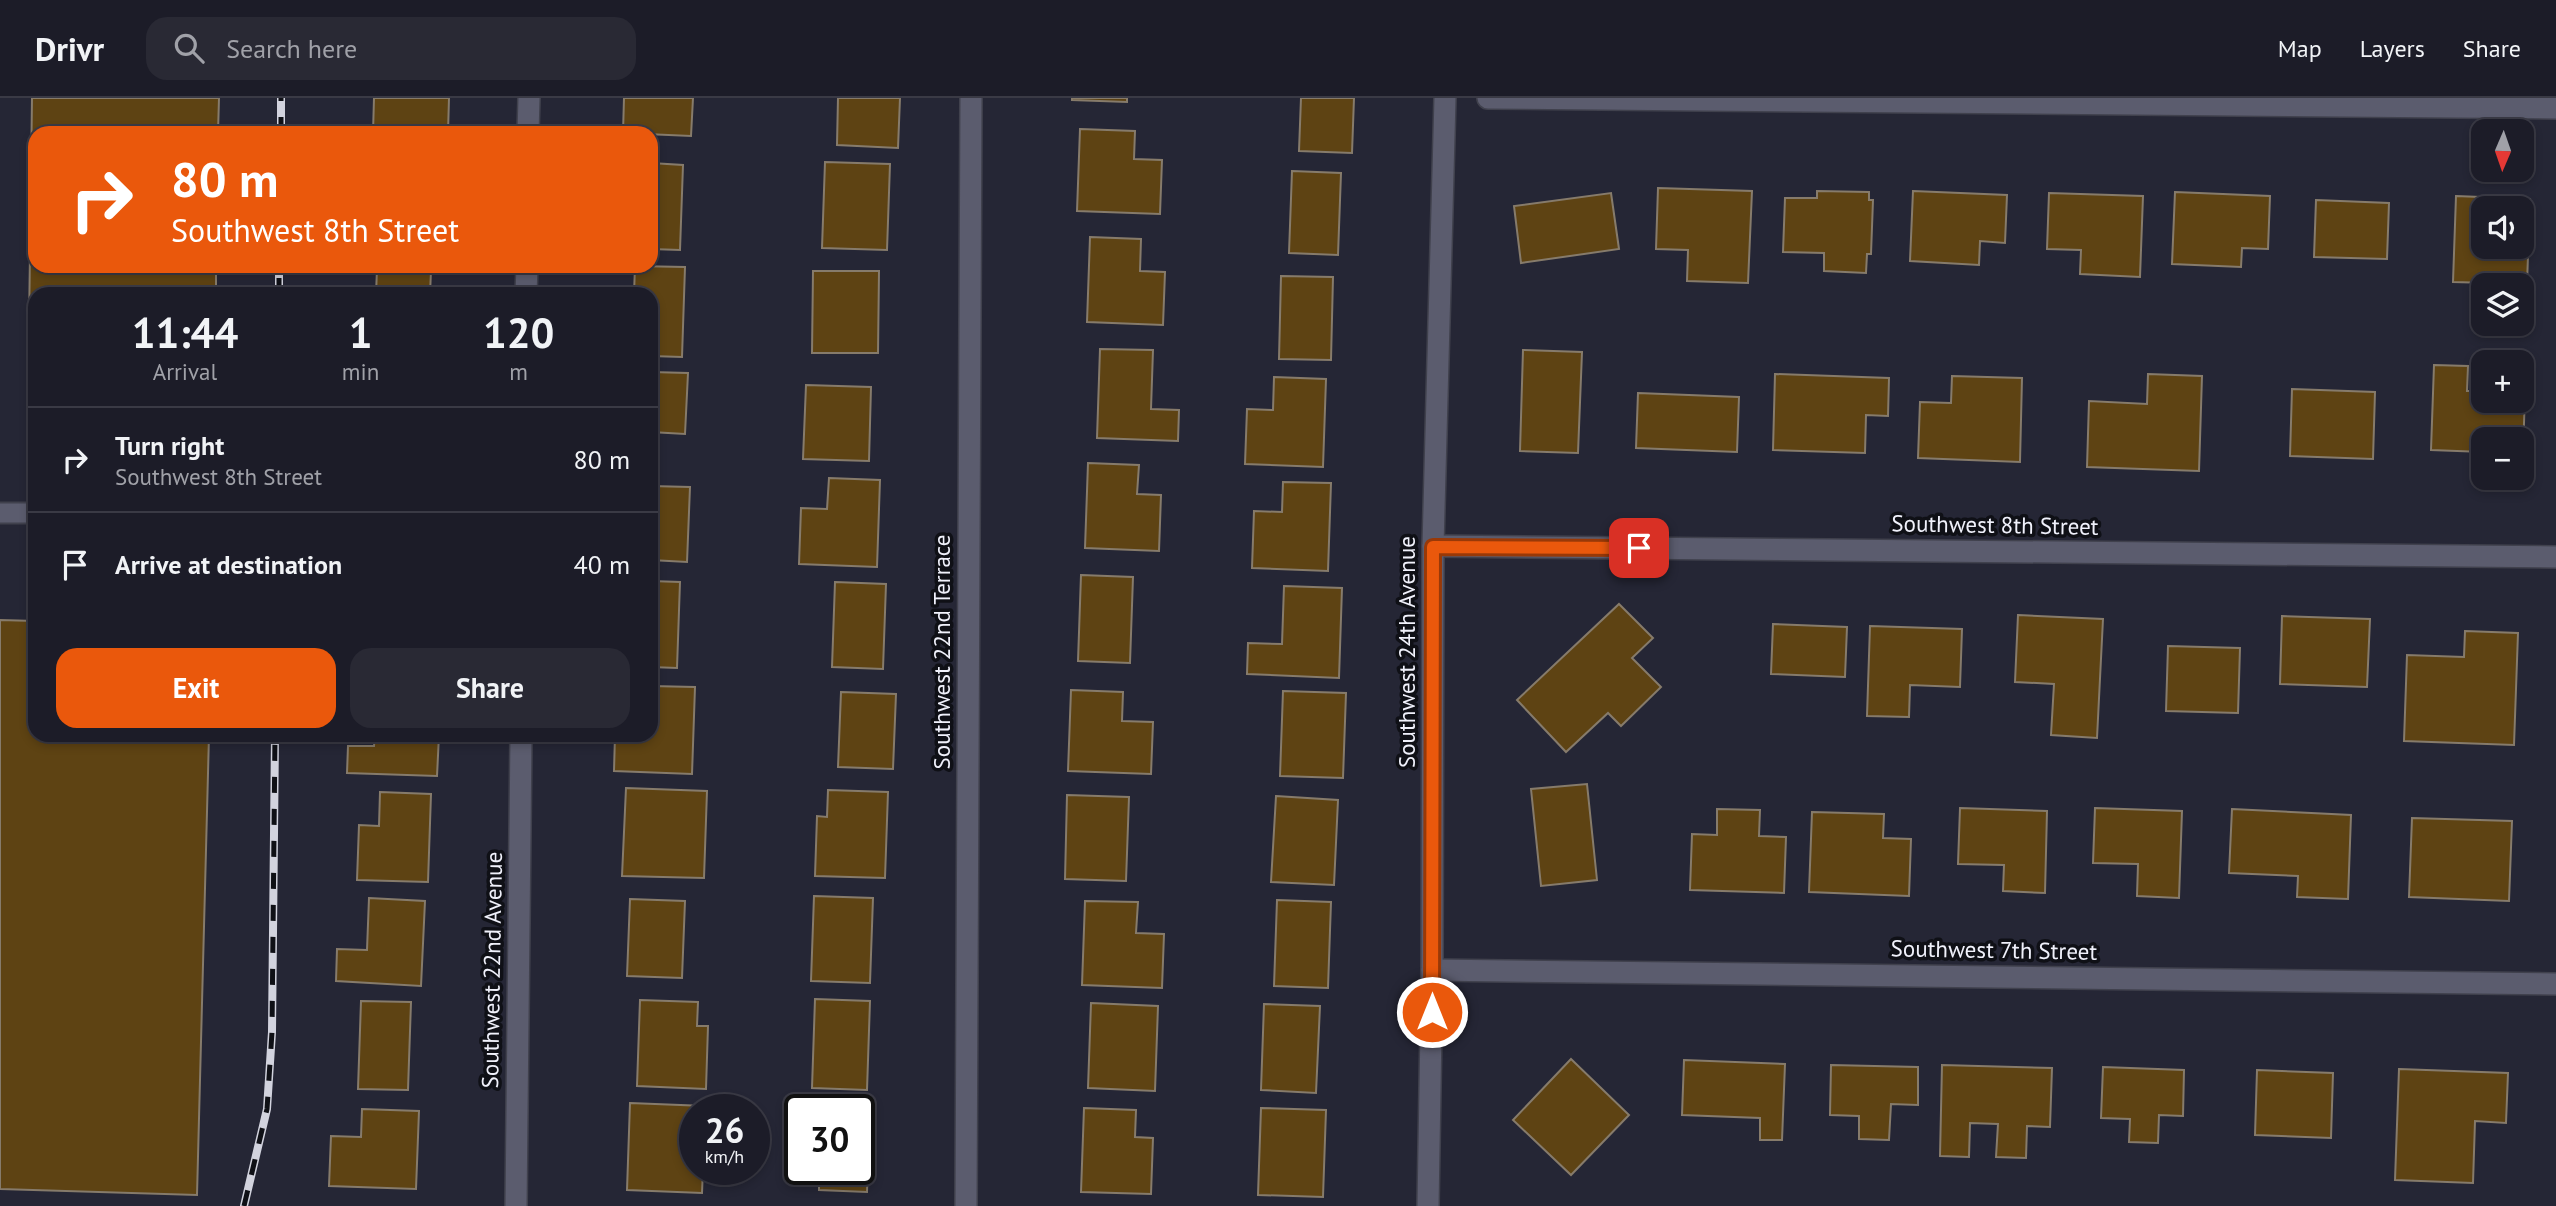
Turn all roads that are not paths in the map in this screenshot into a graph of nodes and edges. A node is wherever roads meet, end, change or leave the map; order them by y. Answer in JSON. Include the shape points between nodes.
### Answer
{"nodes":[{"id":1,"x":529,"y":98,"type":"edge"},
{"id":2,"x":971,"y":98,"type":"edge"},
{"id":3,"x":1445,"y":98,"type":"edge"},
{"id":4,"x":1488,"y":98,"type":"edge"},
{"id":5,"x":2556,"y":108,"type":"edge"},
{"id":6,"x":528,"y":126,"type":"edge"},
{"id":7,"x":0,"y":513,"type":"edge"},
{"id":8,"x":28,"y":513,"type":"edge"},
{"id":9,"x":1433,"y":547,"type":"junction"},
{"id":10,"x":2556,"y":557,"type":"edge"},
{"id":11,"x":521,"y":742,"type":"edge"},
{"id":12,"x":1432,"y":970,"type":"junction"},
{"id":13,"x":2556,"y":984,"type":"edge"},
{"id":14,"x":516,"y":1206,"type":"edge"},
{"id":15,"x":966,"y":1206,"type":"edge"},
{"id":16,"x":1428,"y":1206,"type":"edge"}],
"edges":[{"from":1,"to":6,"type":"street"},
{"from":2,"to":15,"type":"street","name":"Southwest 22nd Terrace"},
{"from":3,"to":9,"type":"street","name":"Southwest 24th Avenue"},
{"from":4,"to":5,"type":"street"},
{"from":7,"to":8,"type":"lane"},
{"from":9,"to":10,"type":"street","name":"Southwest 8th Street"},
{"from":9,"to":12,"type":"street","name":"Southwest 24th Avenue"},
{"from":11,"to":14,"type":"street","name":"Southwest 22nd Avenue"},
{"from":12,"to":13,"type":"street","name":"Southwest 7th Street"},
{"from":12,"to":16,"type":"street","name":"Southwest 24th Avenue"}]}
